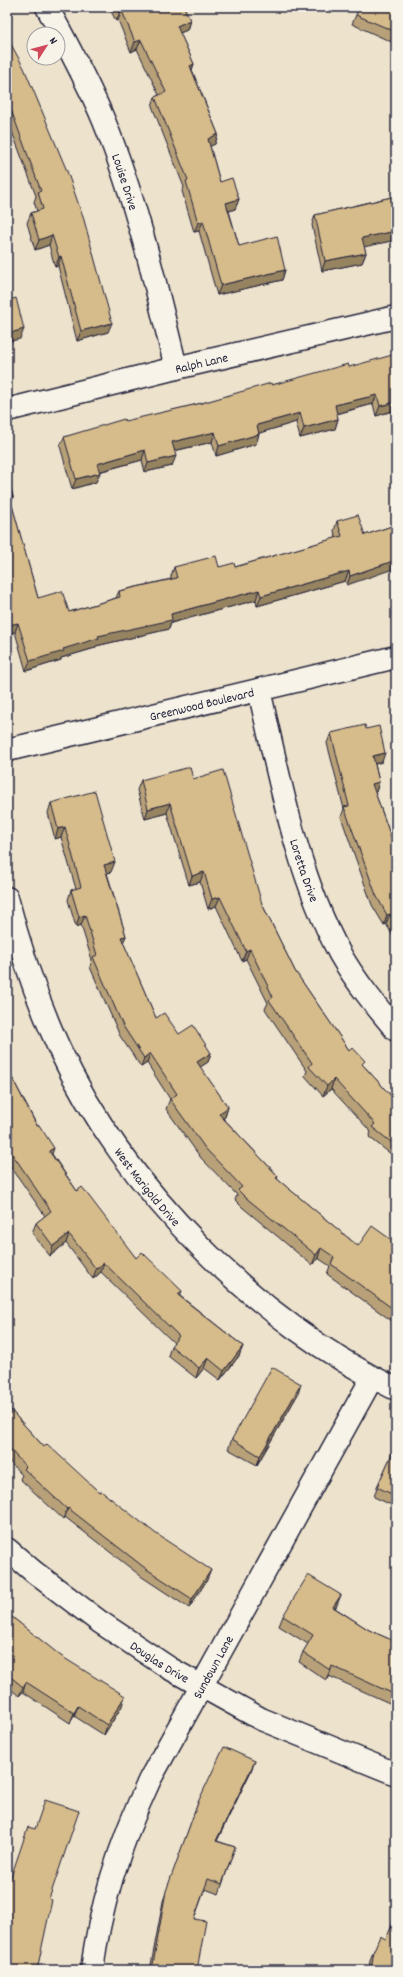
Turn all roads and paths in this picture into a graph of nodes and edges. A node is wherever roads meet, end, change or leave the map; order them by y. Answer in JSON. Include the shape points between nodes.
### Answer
{"nodes":[{"id":1,"x":47,"y":7,"type":"edge"},
{"id":2,"x":396,"y":317,"type":"edge"},
{"id":3,"x":176,"y":368,"type":"junction"},
{"id":4,"x":7,"y":410,"type":"edge"},
{"id":5,"x":396,"y":658,"type":"edge"},
{"id":6,"x":259,"y":690,"type":"junction"},
{"id":7,"x":7,"y":750,"type":"edge"},
{"id":8,"x":7,"y":898,"type":"edge"},
{"id":9,"x":396,"y":1030,"type":"edge"},
{"id":10,"x":372,"y":1378,"type":"junction"},
{"id":11,"x":396,"y":1390,"type":"edge"},
{"id":12,"x":7,"y":1549,"type":"edge"},
{"id":13,"x":202,"y":1686,"type":"junction"},
{"id":14,"x":396,"y":1774,"type":"edge"},
{"id":15,"x":92,"y":1970,"type":"edge"}],
"edges":[{"from":1,"to":3,"type":"street","name":"Louise Drive","via":[[104,121],[123,174],[154,276]]},
{"from":2,"to":3,"type":"street","name":"Ralph Lane"},
{"from":3,"to":4,"type":"street","name":"Ralph Lane"},
{"from":5,"to":6,"type":"street","name":"Greenwood Boulevard"},
{"from":6,"to":7,"type":"street","name":"Greenwood Boulevard"},
{"from":6,"to":9,"type":"street","name":"Loretta Drive","via":[[289,822],[306,877],[340,954],[369,999]]},
{"from":8,"to":10,"type":"street","name":"West Marigold Drive","via":[[25,959],[59,1049],[89,1105],[129,1164],[173,1220],[251,1293],[298,1330]]},
{"from":10,"to":11,"type":"street","name":"West Marigold Drive"},
{"from":10,"to":13,"type":"street","name":"Sundown Lane"},
{"from":12,"to":13,"type":"street","name":"Douglas Drive","via":[[100,1622],[169,1668]]},
{"from":13,"to":14,"type":"street","name":"Douglas Drive","via":[[261,1719]]},
{"from":13,"to":15,"type":"street","name":"Sundown Lane","via":[[150,1779],[124,1839],[104,1906]]}]}
